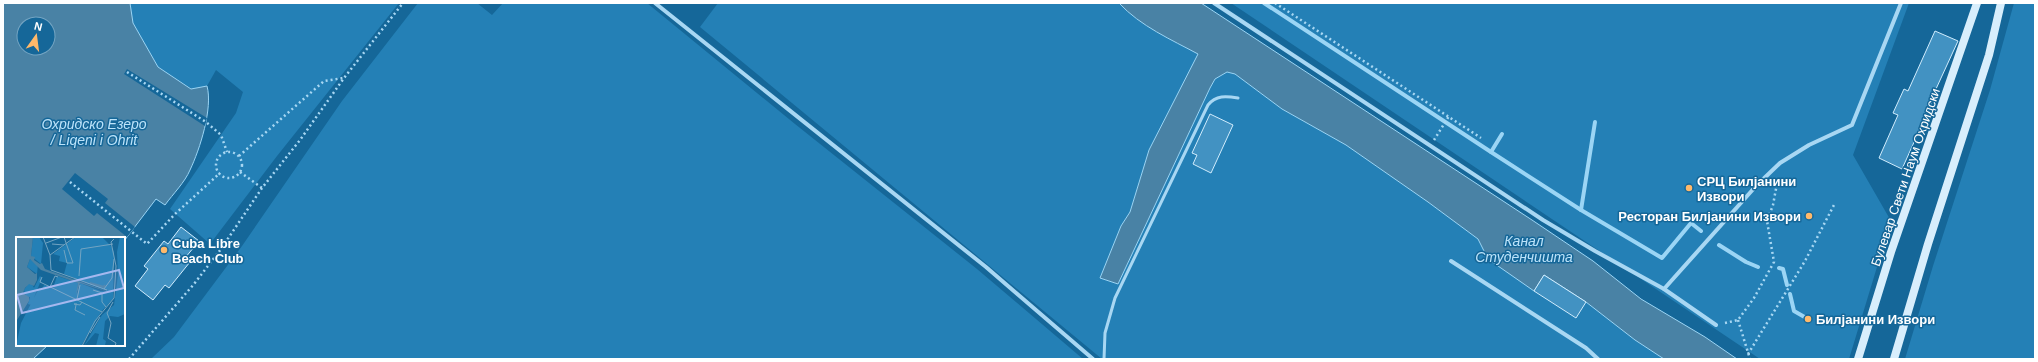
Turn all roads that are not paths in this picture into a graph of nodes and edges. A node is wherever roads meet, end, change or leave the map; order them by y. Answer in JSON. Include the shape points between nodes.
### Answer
{"nodes":[{"id":1,"x":655,"y":3,"type":"edge"},
{"id":2,"x":1214,"y":3,"type":"edge"},
{"id":3,"x":1901,"y":3,"type":"edge"},
{"id":4,"x":1977,"y":3,"type":"edge"},
{"id":5,"x":2001,"y":3,"type":"edge"},
{"id":6,"x":1238,"y":98,"type":"dead end"},
{"id":7,"x":1451,"y":261,"type":"dead end"},
{"id":8,"x":1664,"y":289,"type":"junction"},
{"id":9,"x":1716,"y":325,"type":"road end"},
{"id":10,"x":1093,"y":359,"type":"edge"},
{"id":11,"x":1104,"y":359,"type":"edge"},
{"id":12,"x":1598,"y":359,"type":"edge"},
{"id":13,"x":1858,"y":359,"type":"edge"},
{"id":14,"x":1894,"y":359,"type":"edge"}],
"edges":[{"from":1,"to":10,"type":"street","via":[[986,267]]},
{"from":2,"to":8,"type":"street","via":[[1543,220]]},
{"from":3,"to":8,"type":"street","via":[[1852,125],[1809,145],[1780,163],[1756,186]]},
{"from":4,"to":13,"type":"main road","name":"Булевар Свети Наум Охридски","via":[[1893,245]]},
{"from":5,"to":14,"type":"main road","via":[[1989,55]]},
{"from":6,"to":11,"type":"lane","via":[[1222,96],[1208,105],[1115,298],[1105,333]]},
{"from":7,"to":12,"type":"street","via":[[1586,348]]},
{"from":8,"to":9,"type":"street"}]}
